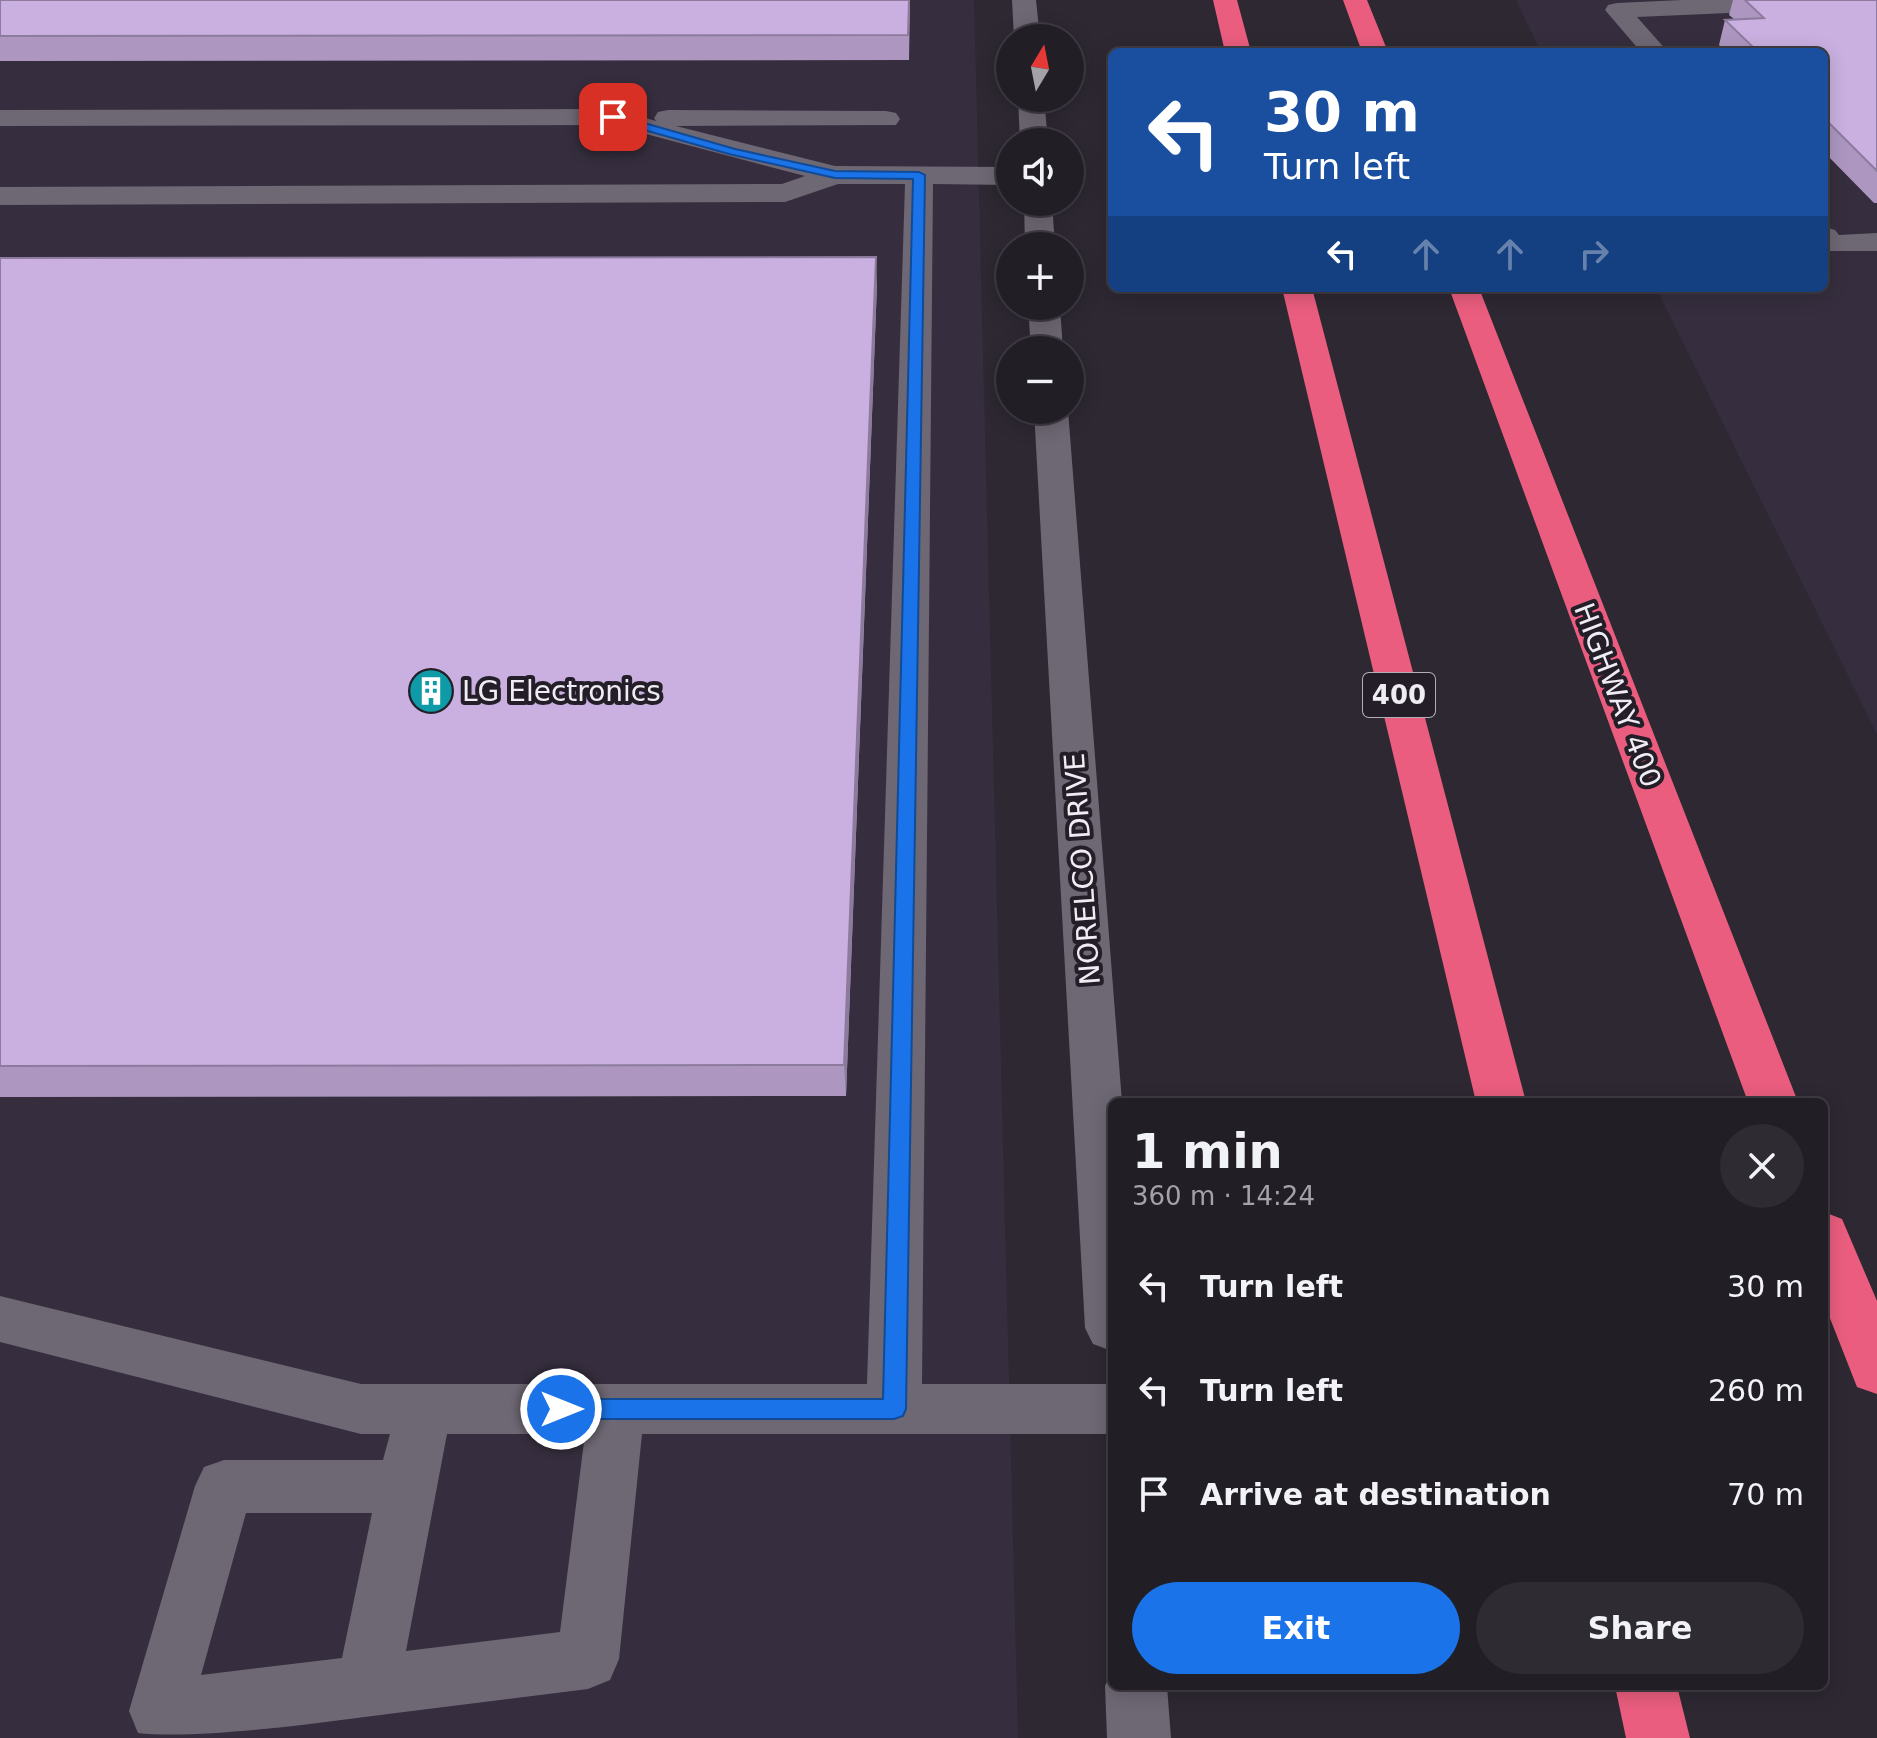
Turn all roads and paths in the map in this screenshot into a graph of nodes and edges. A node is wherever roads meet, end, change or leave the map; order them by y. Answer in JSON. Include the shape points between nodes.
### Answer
{"nodes":[{"id":1,"x":1024,"y":0,"type":"edge"},
{"id":2,"x":1225,"y":0,"type":"edge"},
{"id":3,"x":1355,"y":0,"type":"edge"},
{"id":4,"x":1864,"y":0,"type":"edge"},
{"id":5,"x":1026,"y":24,"type":"edge"},
{"id":6,"x":1237,"y":48,"type":"edge"},
{"id":7,"x":1373,"y":48,"type":"edge"},
{"id":8,"x":1651,"y":48,"type":"edge"},
{"id":9,"x":613,"y":117,"type":"junction"},
{"id":10,"x":0,"y":118,"type":"edge"},
{"id":11,"x":886,"y":119,"type":"dead end"},
{"id":12,"x":835,"y":175,"type":"junction"},
{"id":13,"x":919,"y":175,"type":"junction"},
{"id":14,"x":996,"y":176,"type":"edge"},
{"id":15,"x":0,"y":196,"type":"edge"},
{"id":16,"x":1828,"y":241,"type":"edge"},
{"id":17,"x":1877,"y":242,"type":"edge"},
{"id":18,"x":1298,"y":292,"type":"edge"},
{"id":19,"x":1466,"y":292,"type":"edge"},
{"id":20,"x":1052,"y":424,"type":"edge"},
{"id":21,"x":1500,"y":1098,"type":"edge"},
{"id":22,"x":1771,"y":1098,"type":"edge"},
{"id":23,"x":1828,"y":1244,"type":"edge"},
{"id":24,"x":1108,"y":1268,"type":"edge"},
{"id":25,"x":0,"y":1319,"type":"edge"},
{"id":26,"x":1877,"y":1370,"type":"edge"},
{"id":27,"x":424,"y":1409,"type":"junction"},
{"id":28,"x":616,"y":1409,"type":"junction"},
{"id":29,"x":894,"y":1409,"type":"junction"},
{"id":30,"x":1108,"y":1409,"type":"edge"},
{"id":31,"x":406,"y":1487,"type":"junction"},
{"id":32,"x":368,"y":1686,"type":"junction"},
{"id":33,"x":1136,"y":1690,"type":"edge"},
{"id":34,"x":1647,"y":1690,"type":"edge"},
{"id":35,"x":1139,"y":1738,"type":"edge"},
{"id":36,"x":1658,"y":1738,"type":"edge"}],
"edges":[{"from":1,"to":5,"type":"street"},
{"from":2,"to":6,"type":"highway"},
{"from":3,"to":7,"type":"highway"},
{"from":4,"to":8,"type":"street","via":[[1617,10]]},
{"from":9,"to":10,"type":"street"},
{"from":9,"to":11,"type":"street"},
{"from":9,"to":12,"type":"street"},
{"from":12,"to":13,"type":"street"},
{"from":12,"to":15,"type":"street","via":[[785,193]]},
{"from":13,"to":14,"type":"street"},
{"from":13,"to":29,"type":"street"},
{"from":16,"to":17,"type":"street"},
{"from":18,"to":21,"type":"highway","number":"400"},
{"from":19,"to":22,"type":"highway","name":"HIGHWAY 400"},
{"from":20,"to":24,"type":"street","name":"NORELCO DRIVE"},
{"from":23,"to":26,"type":"highway"},
{"from":25,"to":27,"type":"street","via":[[361,1409]]},
{"from":27,"to":28,"type":"street"},
{"from":27,"to":31,"type":"street"},
{"from":28,"to":29,"type":"street"},
{"from":28,"to":32,"type":"street","via":[[588,1659]]},
{"from":29,"to":30,"type":"street"},
{"from":31,"to":32,"type":"street"},
{"from":31,"to":32,"type":"street","via":[[224,1486],[160,1711]]},
{"from":33,"to":35,"type":"street"},
{"from":34,"to":36,"type":"highway"}]}
